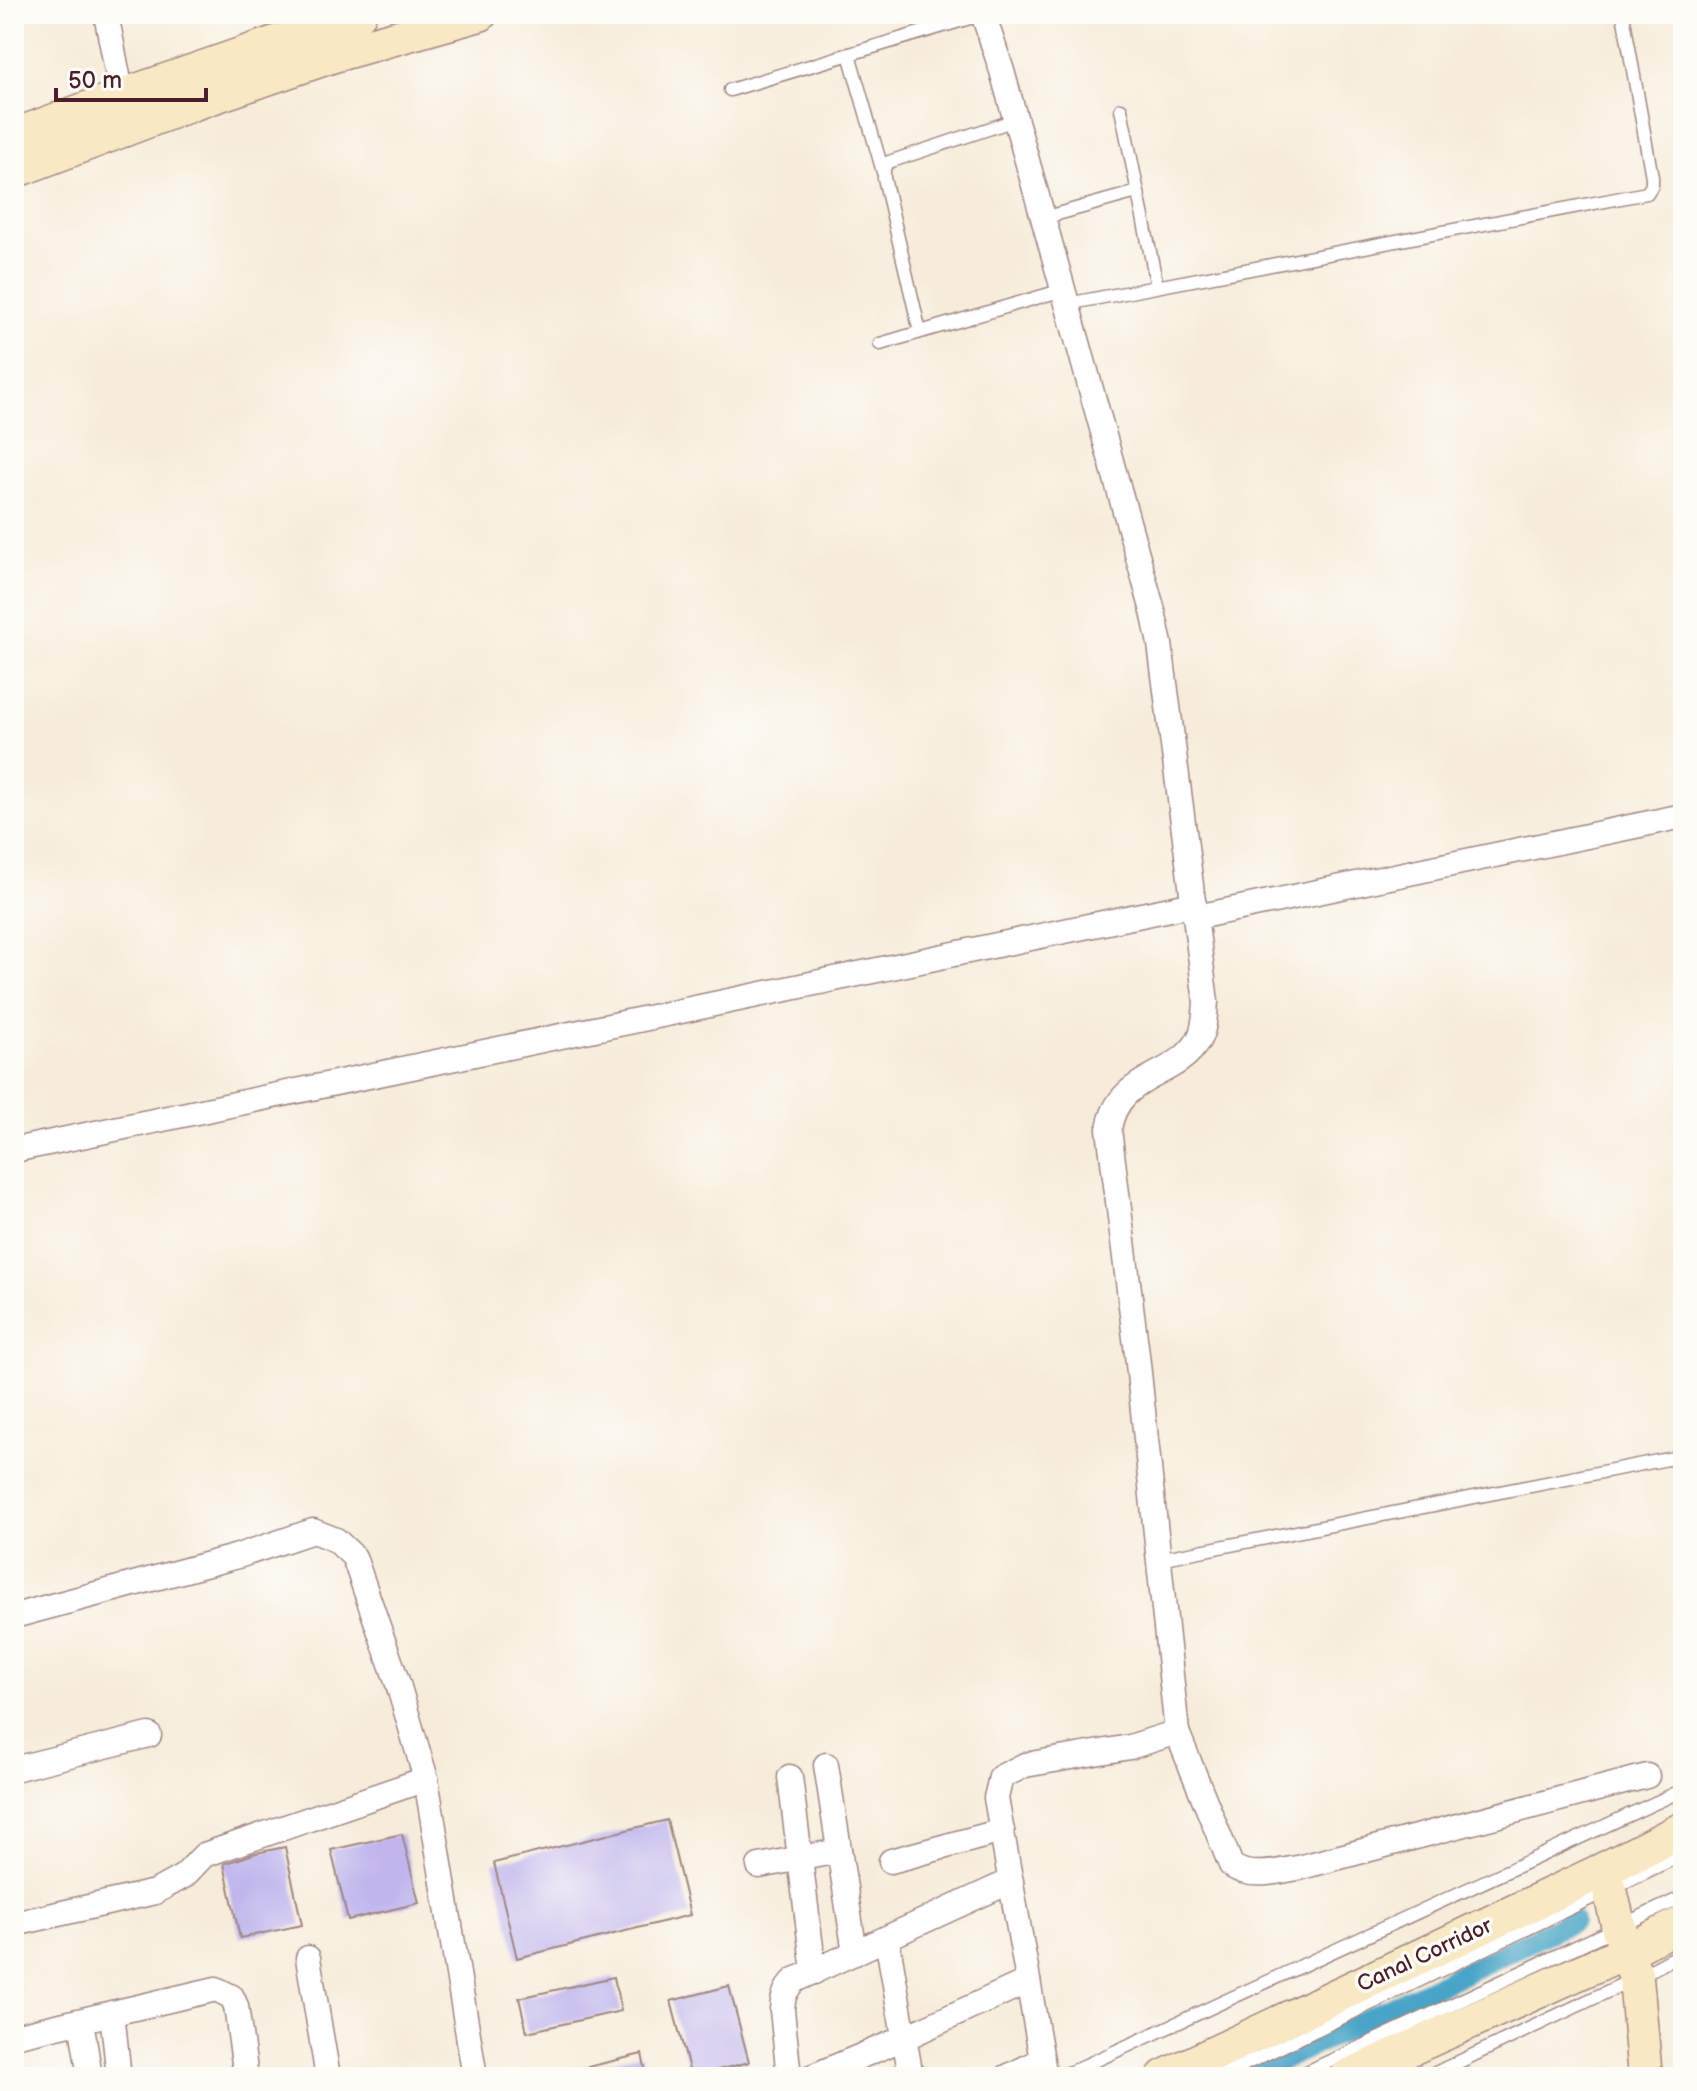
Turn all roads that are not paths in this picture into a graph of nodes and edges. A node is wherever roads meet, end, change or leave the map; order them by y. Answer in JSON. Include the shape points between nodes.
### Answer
{"nodes":[{"id":1,"x":106,"y":14,"type":"edge"},
{"id":2,"x":359,"y":14,"type":"edge"},
{"id":3,"x":480,"y":14,"type":"edge"},
{"id":4,"x":983,"y":14,"type":"edge"},
{"id":5,"x":1623,"y":14,"type":"edge"},
{"id":6,"x":849,"y":54,"type":"junction"},
{"id":7,"x":730,"y":90,"type":"dead end"},
{"id":8,"x":122,"y":96,"type":"junction"},
{"id":9,"x":1121,"y":109,"type":"dead end"},
{"id":10,"x":1015,"y":120,"type":"junction"},
{"id":11,"x":14,"y":136,"type":"edge"},
{"id":12,"x":14,"y":171,"type":"edge"},
{"id":13,"x":883,"y":172,"type":"junction"},
{"id":14,"x":1137,"y":192,"type":"junction"},
{"id":15,"x":1043,"y":218,"type":"junction"},
{"id":16,"x":1157,"y":286,"type":"junction"},
{"id":17,"x":1065,"y":297,"type":"junction"},
{"id":18,"x":920,"y":332,"type":"junction"},
{"id":19,"x":880,"y":344,"type":"dead end"},
{"id":20,"x":1683,"y":816,"type":"edge"},
{"id":21,"x":1195,"y":910,"type":"junction"},
{"id":22,"x":14,"y":1150,"type":"edge"},
{"id":23,"x":1683,"y":1456,"type":"edge"},
{"id":24,"x":1159,"y":1559,"type":"junction"},
{"id":25,"x":14,"y":1616,"type":"edge"},
{"id":26,"x":1177,"y":1732,"type":"junction"},
{"id":27,"x":149,"y":1735,"type":"dead end"},
{"id":28,"x":826,"y":1765,"type":"dead end"},
{"id":29,"x":14,"y":1769,"type":"edge"},
{"id":30,"x":1647,"y":1776,"type":"dead end"},
{"id":31,"x":790,"y":1777,"type":"dead end"},
{"id":32,"x":426,"y":1779,"type":"junction"},
{"id":33,"x":1683,"y":1790,"type":"edge"},
{"id":34,"x":1002,"y":1831,"type":"junction"},
{"id":35,"x":1681,"y":1842,"type":"edge"},
{"id":36,"x":839,"y":1851,"type":"junction"},
{"id":37,"x":800,"y":1858,"type":"junction"},
{"id":38,"x":891,"y":1861,"type":"dead end"},
{"id":39,"x":759,"y":1866,"type":"dead end"},
{"id":40,"x":1607,"y":1880,"type":"junction"},
{"id":41,"x":1011,"y":1881,"type":"junction"},
{"id":42,"x":1683,"y":1897,"type":"edge"},
{"id":43,"x":1683,"y":1923,"type":"edge"},
{"id":44,"x":14,"y":1924,"type":"edge"},
{"id":45,"x":887,"y":1939,"type":"junction"},
{"id":46,"x":1627,"y":1952,"type":"junction"},
{"id":47,"x":855,"y":1953,"type":"junction"},
{"id":48,"x":1683,"y":1953,"type":"edge"},
{"id":49,"x":308,"y":1958,"type":"dead end"},
{"id":50,"x":814,"y":1972,"type":"junction"},
{"id":51,"x":1028,"y":1981,"type":"junction"},
{"id":52,"x":112,"y":2013,"type":"junction"},
{"id":53,"x":81,"y":2021,"type":"junction"},
{"id":54,"x":14,"y":2036,"type":"edge"},
{"id":55,"x":904,"y":2038,"type":"junction"},
{"id":56,"x":1043,"y":2068,"type":"edge"},
{"id":57,"x":90,"y":2077,"type":"edge"},
{"id":58,"x":119,"y":2077,"type":"edge"},
{"id":59,"x":246,"y":2077,"type":"edge"},
{"id":60,"x":328,"y":2077,"type":"edge"},
{"id":61,"x":475,"y":2077,"type":"edge"},
{"id":62,"x":789,"y":2077,"type":"edge"},
{"id":63,"x":811,"y":2077,"type":"edge"},
{"id":64,"x":911,"y":2077,"type":"edge"},
{"id":65,"x":1007,"y":2077,"type":"edge"},
{"id":66,"x":1060,"y":2077,"type":"edge"},
{"id":67,"x":1164,"y":2077,"type":"edge"},
{"id":68,"x":1218,"y":2077,"type":"edge"},
{"id":69,"x":1296,"y":2077,"type":"edge"},
{"id":70,"x":1347,"y":2077,"type":"edge"},
{"id":71,"x":1427,"y":2077,"type":"edge"},
{"id":72,"x":1645,"y":2077,"type":"edge"}],
"edges":[{"from":1,"to":8,"type":"street"},
{"from":2,"to":8,"type":"street"},
{"from":3,"to":12,"type":"street","via":[[334,55]]},
{"from":4,"to":6,"type":"lane"},
{"from":4,"to":10,"type":"street"},
{"from":5,"to":16,"type":"lane","via":[[1652,177],[1647,193]]},
{"from":6,"to":7,"type":"lane"},
{"from":6,"to":13,"type":"lane"},
{"from":8,"to":11,"type":"street"},
{"from":9,"to":14,"type":"lane"},
{"from":10,"to":13,"type":"lane","via":[[889,162]]},
{"from":10,"to":15,"type":"street"},
{"from":13,"to":18,"type":"lane"},
{"from":14,"to":15,"type":"lane"},
{"from":14,"to":16,"type":"lane"},
{"from":15,"to":17,"type":"street"},
{"from":16,"to":17,"type":"lane"},
{"from":17,"to":18,"type":"lane"},
{"from":17,"to":21,"type":"street","via":[[1157,628]]},
{"from":18,"to":19,"type":"lane"},
{"from":20,"to":21,"type":"street"},
{"from":21,"to":22,"type":"street"},
{"from":21,"to":24,"type":"street","via":[[1206,1002],[1200,1038],[1183,1057],[1126,1092],[1116,1104],[1109,1129]]},
{"from":23,"to":24,"type":"lane"},
{"from":24,"to":26,"type":"street"},
{"from":25,"to":32,"type":"street","via":[[313,1531],[336,1540],[354,1557],[369,1595]]},
{"from":26,"to":30,"type":"street","via":[[1231,1865],[1240,1872],[1302,1867]]},
{"from":26,"to":34,"type":"street","via":[[1130,1747],[1025,1765],[1001,1777],[996,1798]]},
{"from":27,"to":29,"type":"street"},
{"from":28,"to":36,"type":"street"},
{"from":31,"to":37,"type":"street"},
{"from":32,"to":44,"type":"street","via":[[204,1855],[184,1876],[155,1892]]},
{"from":32,"to":61,"type":"street"},
{"from":33,"to":66,"type":"lane"},
{"from":34,"to":38,"type":"street"},
{"from":34,"to":41,"type":"street"},
{"from":35,"to":40,"type":"street","name":"Canal Corridor"},
{"from":36,"to":37,"type":"street"},
{"from":36,"to":47,"type":"street"},
{"from":37,"to":39,"type":"street"},
{"from":37,"to":50,"type":"street"},
{"from":40,"to":46,"type":"street"},
{"from":40,"to":67,"type":"street","name":"Canal Corridor"},
{"from":40,"to":68,"type":"lane"},
{"from":41,"to":45,"type":"street"},
{"from":41,"to":51,"type":"street"},
{"from":42,"to":46,"type":"lane"},
{"from":43,"to":46,"type":"street"},
{"from":45,"to":47,"type":"street"},
{"from":45,"to":55,"type":"street"},
{"from":46,"to":48,"type":"lane"},
{"from":46,"to":69,"type":"lane"},
{"from":46,"to":70,"type":"street"},
{"from":46,"to":71,"type":"lane"},
{"from":46,"to":72,"type":"street"},
{"from":47,"to":50,"type":"street"},
{"from":49,"to":60,"type":"street"},
{"from":50,"to":62,"type":"street","via":[[788,1986],[783,1999]]},
{"from":51,"to":55,"type":"street"},
{"from":51,"to":56,"type":"street"},
{"from":52,"to":53,"type":"street"},
{"from":52,"to":58,"type":"street"},
{"from":52,"to":59,"type":"street","via":[[216,1989],[225,1992],[236,2006]]},
{"from":53,"to":54,"type":"street"},
{"from":53,"to":57,"type":"street"},
{"from":55,"to":63,"type":"street"},
{"from":55,"to":64,"type":"street"},
{"from":56,"to":65,"type":"street"}]}
